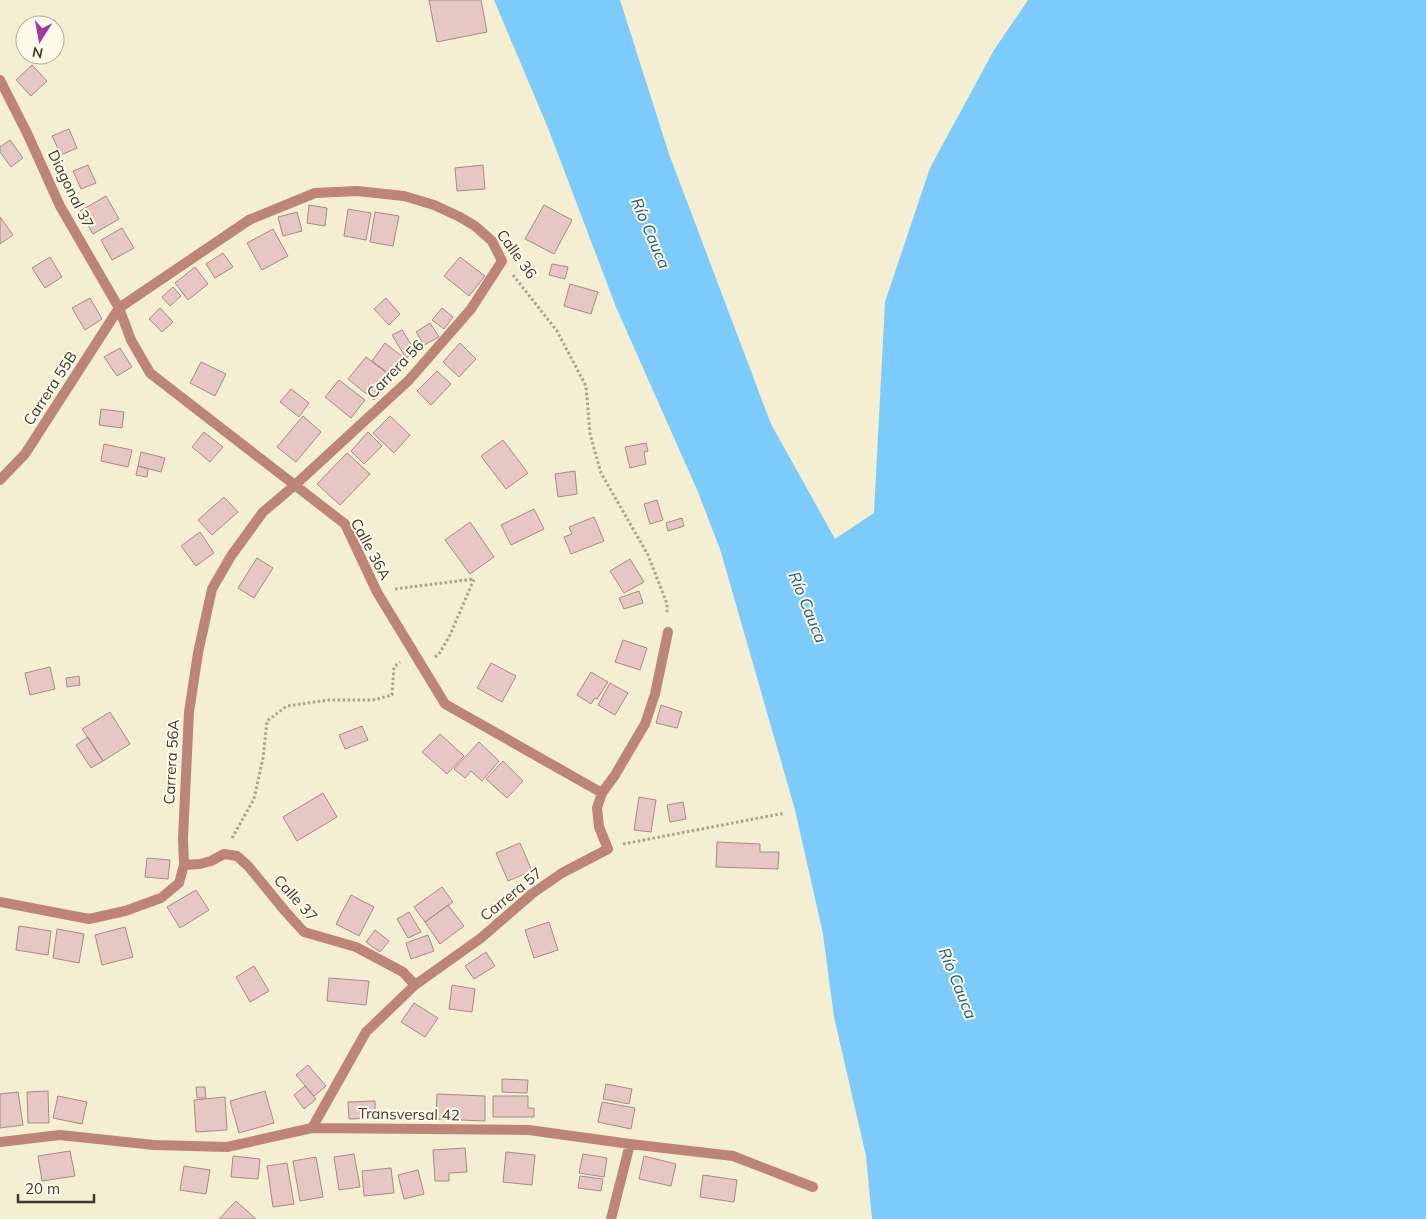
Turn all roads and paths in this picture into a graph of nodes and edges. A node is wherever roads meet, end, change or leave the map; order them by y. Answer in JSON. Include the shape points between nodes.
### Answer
{"nodes":[{"id":1,"x":0,"y":80,"type":"edge"},
{"id":2,"x":502,"y":261,"type":"junction"},
{"id":3,"x":119,"y":308,"type":"junction"},
{"id":4,"x":0,"y":480,"type":"edge"},
{"id":5,"x":295,"y":485,"type":"junction"},
{"id":6,"x":377,"y":592,"type":"junction"},
{"id":7,"x":668,"y":632,"type":"joint"},
{"id":8,"x":413,"y":649,"type":"junction"},
{"id":9,"x":423,"y":667,"type":"junction"},
{"id":10,"x":602,"y":793,"type":"junction"},
{"id":11,"x":784,"y":813,"type":"dead end"},
{"id":12,"x":608,"y":849,"type":"junction"},
{"id":13,"x":211,"y":861,"type":"junction"},
{"id":14,"x":184,"y":865,"type":"junction"},
{"id":15,"x":0,"y":902,"type":"edge"},
{"id":16,"x":415,"y":985,"type":"junction"},
{"id":17,"x":312,"y":1128,"type":"junction"},
{"id":18,"x":0,"y":1142,"type":"edge"},
{"id":19,"x":630,"y":1144,"type":"junction"},
{"id":20,"x":813,"y":1187,"type":"dead end"},
{"id":21,"x":610,"y":1219,"type":"edge"}],
"edges":[{"from":1,"to":3,"type":"street","name":"Diagonal 37","via":[[60,206]]},
{"from":2,"to":3,"type":"street","name":"Calle 36","via":[[492,241],[475,226],[434,205],[404,196],[366,192],[314,193],[248,220]]},
{"from":2,"to":5,"type":"street","name":"Carrera 56","via":[[471,309],[409,380]]},
{"from":2,"to":7,"type":"path","name":"Calle 36","via":[[557,331],[586,386],[590,434],[602,473],[648,555],[667,604]]},
{"from":3,"to":4,"type":"street","name":"Carrera 55B","via":[[25,454]]},
{"from":3,"to":5,"type":"street","name":"Calle 36A","via":[[131,340],[150,373]]},
{"from":5,"to":6,"type":"street","name":"Calle 36A","via":[[345,524]]},
{"from":5,"to":14,"type":"street","name":"Carrera 56A","via":[[263,512],[212,589],[189,712]]},
{"from":6,"to":8,"type":"street","name":"Calle 36A"},
{"from":6,"to":9,"type":"path","via":[[474,579],[439,654]]},
{"from":7,"to":10,"type":"street","via":[[645,724]]},
{"from":8,"to":9,"type":"street","name":"Calle 36A"},
{"from":8,"to":13,"type":"path","via":[[394,668],[392,695],[373,700],[329,700],[287,706],[267,721],[254,799],[235,836]]},
{"from":9,"to":10,"type":"street","name":"Calle 36A","via":[[445,704]]},
{"from":10,"to":12,"type":"street","via":[[597,808],[599,827]]},
{"from":11,"to":12,"type":"path"},
{"from":12,"to":16,"type":"street","name":"Carrera 57","via":[[562,873],[533,893],[481,938]]},
{"from":13,"to":14,"type":"street","name":"Calle 37"},
{"from":13,"to":16,"type":"street","name":"Calle 37","via":[[224,854],[237,856],[304,932],[356,947],[403,972]]},
{"from":14,"to":15,"type":"street","name":"Carrera 56A","via":[[179,883],[161,898],[125,912],[90,919]]},
{"from":16,"to":17,"type":"street","name":"Carrera 57","via":[[366,1032]]},
{"from":17,"to":18,"type":"street","name":"Transversal 42","via":[[227,1146],[154,1145],[60,1135]]},
{"from":17,"to":19,"type":"street","name":"Transversal 42","via":[[529,1130]]},
{"from":19,"to":20,"type":"street","name":"Transversal 42","via":[[733,1156]]},
{"from":19,"to":21,"type":"street"}]}
